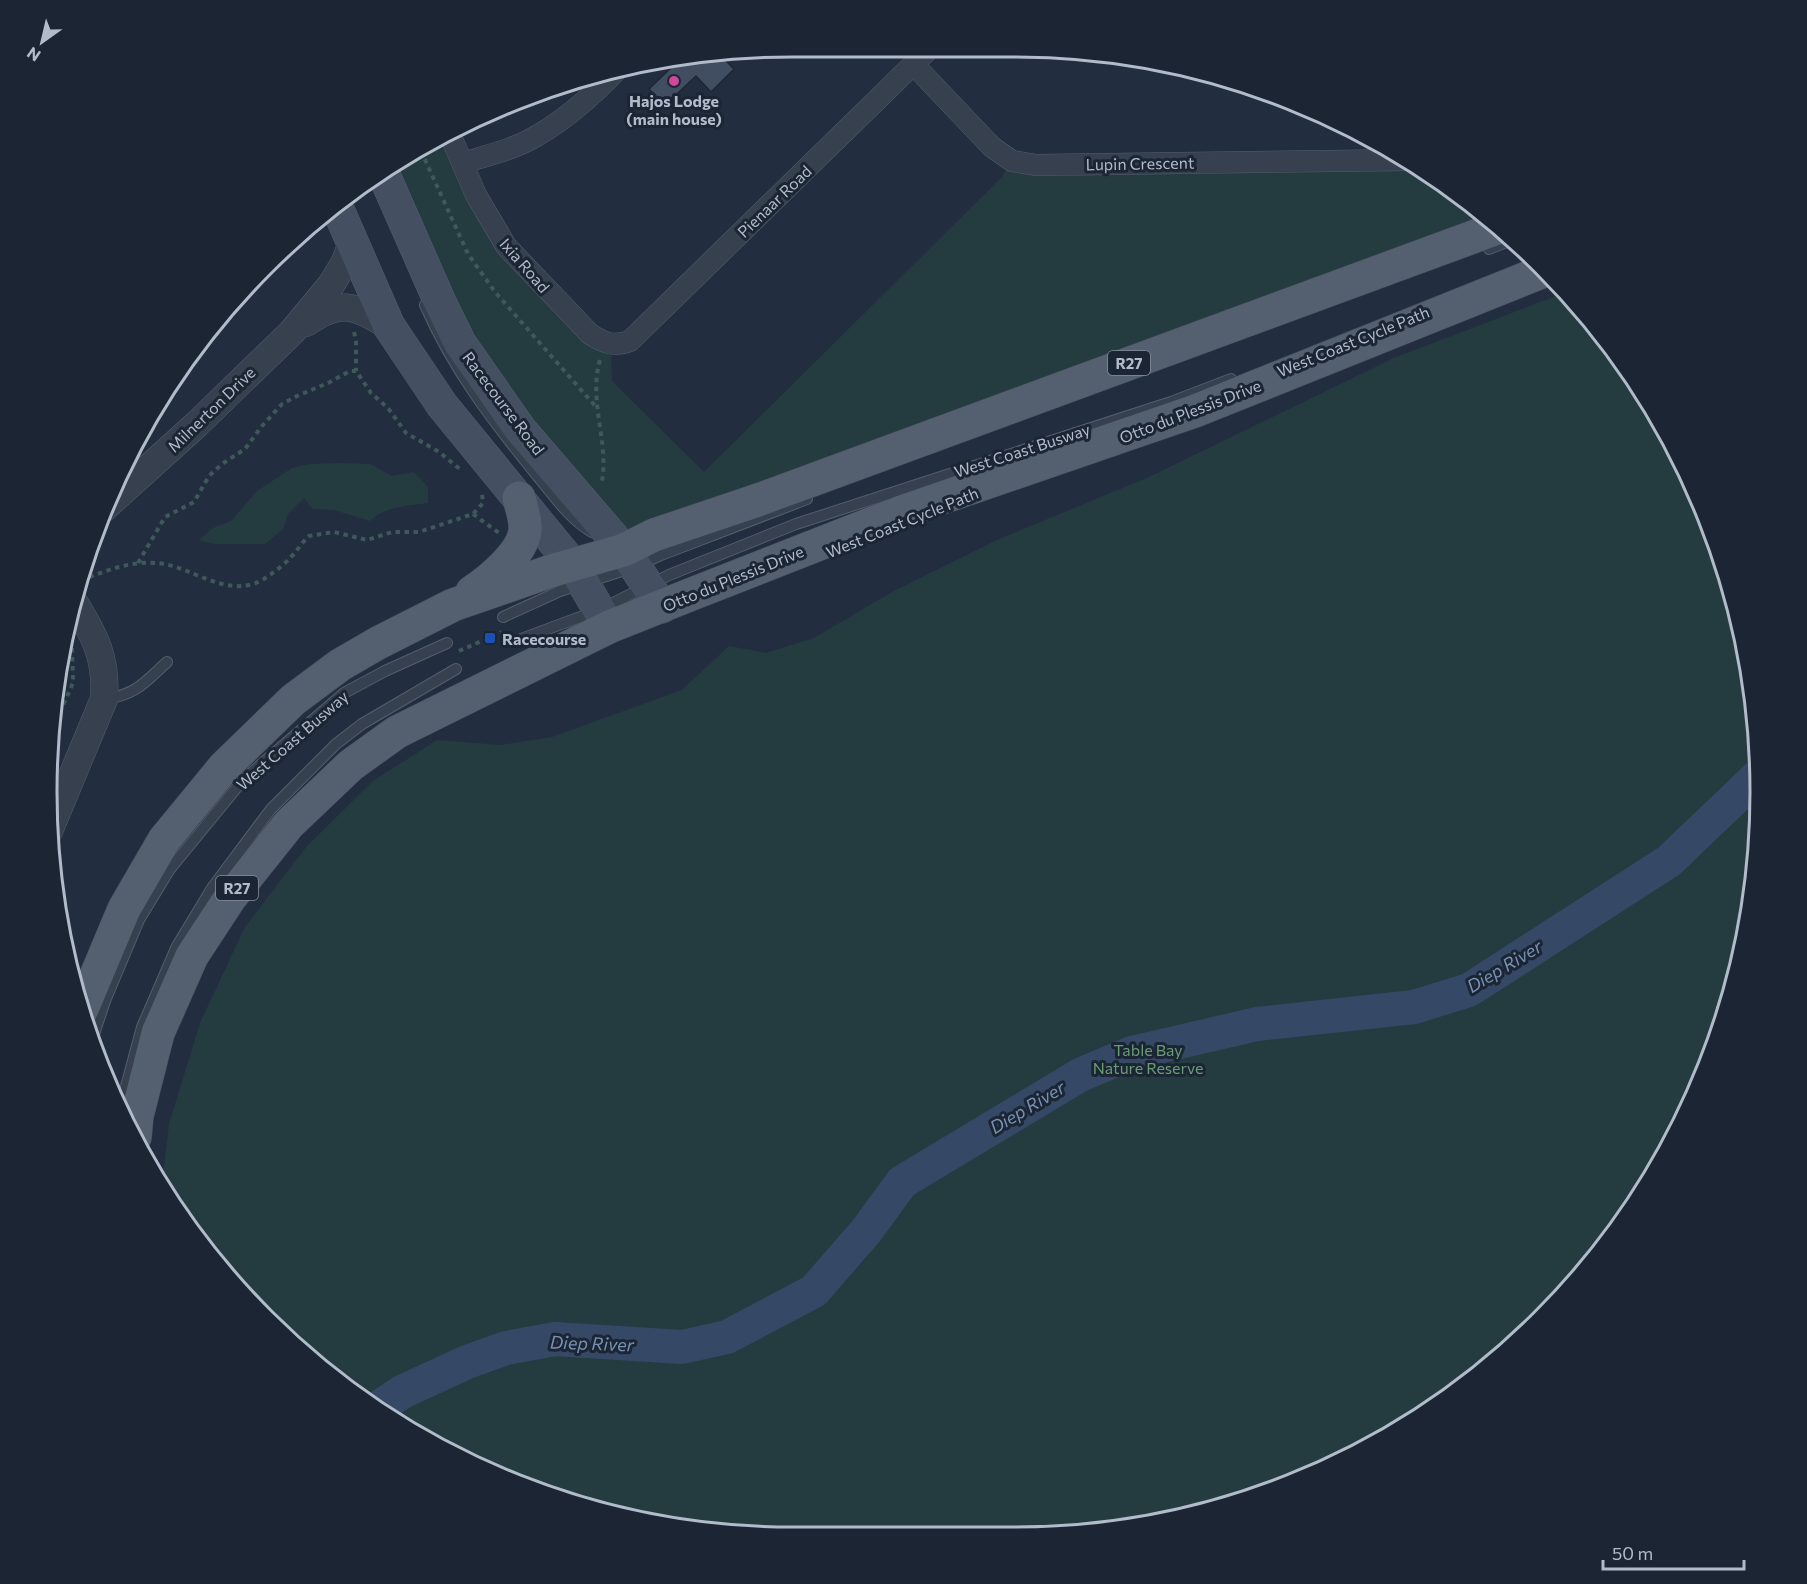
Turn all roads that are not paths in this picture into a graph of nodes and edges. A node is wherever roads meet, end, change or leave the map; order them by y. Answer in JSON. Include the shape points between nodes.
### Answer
{"nodes":[{"id":1,"x":922,"y":57,"type":"edge"},
{"id":2,"x":914,"y":65,"type":"junction"},
{"id":3,"x":606,"y":81,"type":"edge"},
{"id":4,"x":453,"y":140,"type":"edge"},
{"id":5,"x":1391,"y":160,"type":"edge"},
{"id":6,"x":463,"y":163,"type":"junction"},
{"id":7,"x":386,"y":180,"type":"edge"},
{"id":8,"x":353,"y":231,"type":"edge"},
{"id":9,"x":1490,"y":239,"type":"edge"},
{"id":10,"x":1537,"y":274,"type":"edge"},
{"id":11,"x":419,"y":292,"type":"dead end"},
{"id":12,"x":389,"y":326,"type":"junction"},
{"id":13,"x":292,"y":332,"type":"junction"},
{"id":14,"x":608,"y":343,"type":"joint"},
{"id":15,"x":419,"y":351,"type":"dead end"},
{"id":16,"x":1244,"y":374,"type":"dead end"},
{"id":17,"x":443,"y":386,"type":"dead end"},
{"id":18,"x":122,"y":492,"type":"edge"},
{"id":19,"x":817,"y":496,"type":"dead end"},
{"id":20,"x":526,"y":499,"type":"junction"},
{"id":21,"x":577,"y":574,"type":"junction"},
{"id":22,"x":642,"y":577,"type":"junction"},
{"id":23,"x":453,"y":605,"type":"junction"},
{"id":24,"x":80,"y":612,"type":"edge"},
{"id":25,"x":503,"y":617,"type":"dead end"},
{"id":26,"x":604,"y":619,"type":"junction"},
{"id":27,"x":513,"y":642,"type":"dead end"},
{"id":28,"x":447,"y":643,"type":"dead end"},
{"id":29,"x":167,"y":662,"type":"dead end"},
{"id":30,"x":456,"y":669,"type":"dead end"},
{"id":31,"x":104,"y":699,"type":"junction"},
{"id":32,"x":58,"y":810,"type":"edge"},
{"id":33,"x":87,"y":998,"type":"edge"},
{"id":34,"x":96,"y":1028,"type":"edge"},
{"id":35,"x":124,"y":1097,"type":"edge"},
{"id":36,"x":136,"y":1123,"type":"edge"}],
"edges":[{"from":1,"to":2,"type":"street","name":"Pienaar Road"},
{"from":2,"to":5,"type":"street","name":"Lupin Crescent","via":[[992,147],[1012,161],[1036,165]]},
{"from":2,"to":14,"type":"street","name":"Pienaar Road","via":[[630,341],[621,345]]},
{"from":3,"to":6,"type":"street","via":[[537,136]]},
{"from":4,"to":6,"type":"street","name":"Ixia Road"},
{"from":6,"to":14,"type":"street","name":"Ixia Road","via":[[476,195],[506,246],[590,334]]},
{"from":7,"to":22,"type":"main road","name":"Racecourse Road","via":[[460,343],[520,429]]},
{"from":8,"to":12,"type":"main road"},
{"from":8,"to":13,"type":"street","name":"Milnerton Drive","via":[[345,262]]},
{"from":9,"to":22,"type":"main road","name":"Otto du Plessis Drive","number":"R27","via":[[654,535]]},
{"from":10,"to":22,"type":"main road","name":"Otto du Plessis Drive","number":"R27","via":[[1186,414],[901,513]]},
{"from":11,"to":22,"type":"lane","via":[[455,366],[494,422],[573,519]]},
{"from":12,"to":13,"type":"street","name":"Milnerton Drive","via":[[368,313],[336,307]]},
{"from":12,"to":20,"type":"main road","via":[[442,405]]},
{"from":13,"to":18,"type":"street","name":"Milnerton Drive"},
{"from":15,"to":17,"type":"lane"},
{"from":16,"to":22,"type":"lane","name":"West Coast Busway","via":[[1171,402]]},
{"from":19,"to":22,"type":"lane","via":[[660,555]]},
{"from":20,"to":21,"type":"main road"},
{"from":20,"to":23,"type":"main road","via":[[525,531],[518,548],[486,582]]},
{"from":21,"to":22,"type":"main road","name":"Otto du Plessis Drive","number":"R27"},
{"from":21,"to":23,"type":"main road","name":"Otto du Plessis Drive","number":"R27"},
{"from":21,"to":25,"type":"lane","via":[[560,591]]},
{"from":21,"to":26,"type":"main road"},
{"from":22,"to":26,"type":"main road","name":"Otto du Plessis Drive","number":"R27"},
{"from":23,"to":33,"type":"main road","name":"Otto du Plessis Drive","number":"R27","via":[[340,666],[293,700],[224,767],[164,840],[124,909]]},
{"from":24,"to":31,"type":"street","via":[[103,660]]},
{"from":26,"to":27,"type":"lane"},
{"from":26,"to":36,"type":"main road","name":"Otto du Plessis Drive","number":"R27","via":[[397,732],[351,765],[289,825],[230,898],[192,956],[158,1033]]},
{"from":28,"to":34,"type":"lane","name":"West Coast Busway","via":[[344,693],[243,780],[170,869],[139,920]]},
{"from":29,"to":31,"type":"lane","via":[[133,692]]},
{"from":30,"to":35,"type":"lane","name":"West Coast Busway","via":[[362,724],[336,744],[271,809],[212,888],[177,946],[142,1027]]},
{"from":31,"to":32,"type":"street"}]}
